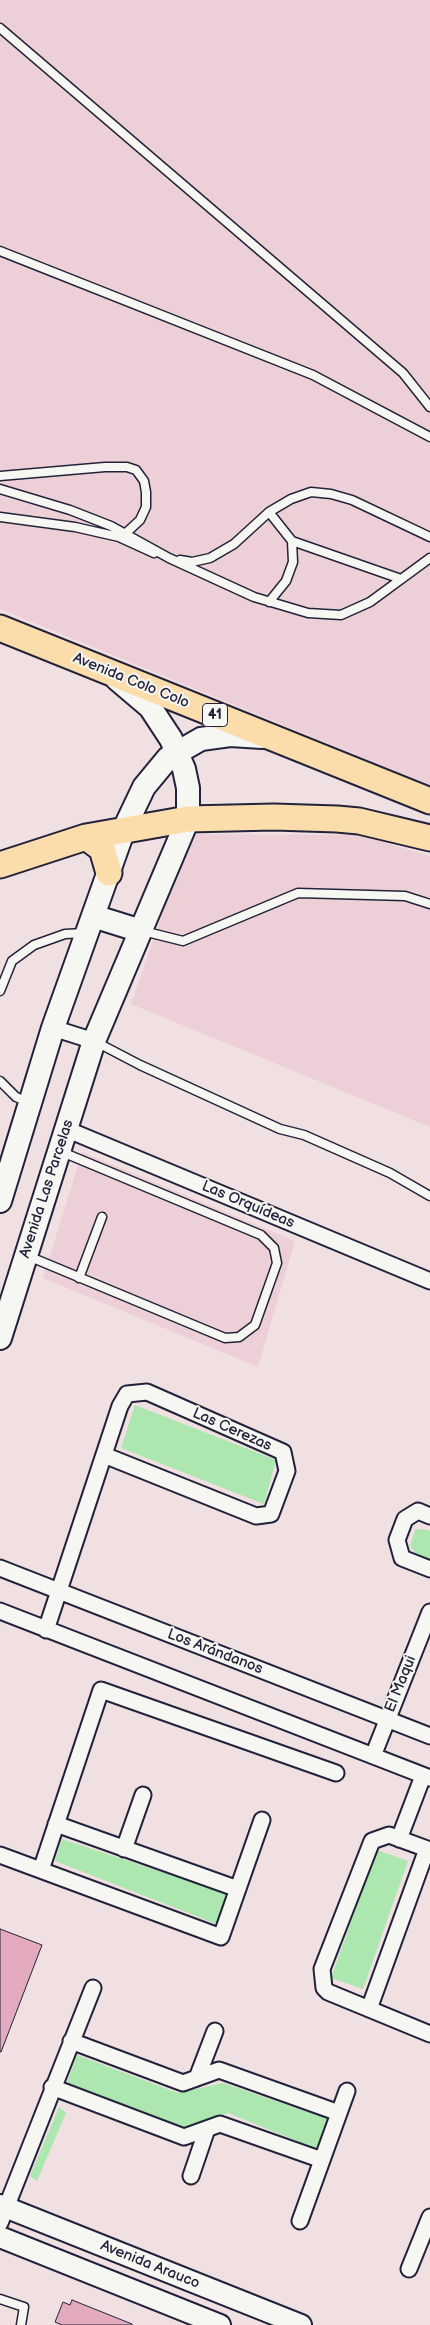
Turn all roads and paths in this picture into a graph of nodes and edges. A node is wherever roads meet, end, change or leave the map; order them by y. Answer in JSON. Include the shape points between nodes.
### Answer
{"nodes":[{"id":1,"x":0,"y":28,"type":"edge"},
{"id":2,"x":0,"y":251,"type":"edge"},
{"id":3,"x":11,"y":255,"type":"junction"},
{"id":4,"x":0,"y":258,"type":"edge"},
{"id":5,"x":430,"y":407,"type":"edge"},
{"id":6,"x":430,"y":437,"type":"edge"},
{"id":7,"x":0,"y":476,"type":"edge"},
{"id":8,"x":0,"y":489,"type":"edge"},
{"id":9,"x":269,"y":512,"type":"junction"},
{"id":10,"x":0,"y":517,"type":"edge"},
{"id":11,"x":126,"y":533,"type":"junction"},
{"id":12,"x":430,"y":537,"type":"edge"},
{"id":13,"x":292,"y":541,"type":"junction"},
{"id":14,"x":169,"y":558,"type":"junction"},
{"id":15,"x":430,"y":558,"type":"edge"},
{"id":16,"x":400,"y":579,"type":"junction"},
{"id":17,"x":269,"y":602,"type":"junction"},
{"id":18,"x":0,"y":628,"type":"edge"},
{"id":19,"x":88,"y":663,"type":"junction"},
{"id":20,"x":297,"y":747,"type":"junction"},
{"id":21,"x":177,"y":752,"type":"junction"},
{"id":22,"x":430,"y":801,"type":"edge"},
{"id":23,"x":188,"y":819,"type":"junction"},
{"id":24,"x":124,"y":829,"type":"junction"},
{"id":25,"x":86,"y":837,"type":"junction"},
{"id":26,"x":430,"y":838,"type":"edge"},
{"id":27,"x":0,"y":865,"type":"edge"},
{"id":28,"x":109,"y":873,"type":"junction"},
{"id":29,"x":430,"y":904,"type":"edge"},
{"id":30,"x":91,"y":924,"type":"junction"},
{"id":31,"x":141,"y":931,"type":"junction"},
{"id":32,"x":0,"y":991,"type":"edge"},
{"id":33,"x":53,"y":1028,"type":"junction"},
{"id":34,"x":94,"y":1041,"type":"junction"},
{"id":35,"x":0,"y":1081,"type":"edge"},
{"id":36,"x":30,"y":1103,"type":"junction"},
{"id":37,"x":66,"y":1129,"type":"junction"},
{"id":38,"x":59,"y":1152,"type":"junction"},
{"id":39,"x":430,"y":1196,"type":"edge"},
{"id":40,"x":0,"y":1201,"type":"edge"},
{"id":41,"x":102,"y":1217,"type":"dead end"},
{"id":42,"x":26,"y":1256,"type":"junction"},
{"id":43,"x":79,"y":1278,"type":"junction"},
{"id":44,"x":430,"y":1281,"type":"edge"},
{"id":45,"x":0,"y":1338,"type":"edge"},
{"id":46,"x":104,"y":1455,"type":"junction"},
{"id":47,"x":430,"y":1516,"type":"edge"},
{"id":48,"x":0,"y":1568,"type":"edge"},
{"id":49,"x":430,"y":1569,"type":"edge"},
{"id":50,"x":58,"y":1591,"type":"junction"},
{"id":51,"x":0,"y":1612,"type":"edge"},
{"id":52,"x":430,"y":1612,"type":"edge"},
{"id":53,"x":46,"y":1630,"type":"junction"},
{"id":54,"x":387,"y":1720,"type":"junction"},
{"id":55,"x":430,"y":1736,"type":"edge"},
{"id":56,"x":373,"y":1756,"type":"junction"},
{"id":57,"x":336,"y":1773,"type":"dead end"},
{"id":58,"x":427,"y":1777,"type":"edge"},
{"id":59,"x":143,"y":1795,"type":"dead end"},
{"id":60,"x":262,"y":1820,"type":"dead end"},
{"id":61,"x":56,"y":1824,"type":"junction"},
{"id":62,"x":399,"y":1838,"type":"junction"},
{"id":63,"x":124,"y":1849,"type":"junction"},
{"id":64,"x":428,"y":1850,"type":"edge"},
{"id":65,"x":0,"y":1855,"type":"edge"},
{"id":66,"x":41,"y":1870,"type":"junction"},
{"id":67,"x":238,"y":1889,"type":"junction"},
{"id":68,"x":94,"y":1988,"type":"dead end"},
{"id":69,"x":369,"y":2009,"type":"junction"},
{"id":70,"x":215,"y":2031,"type":"dead end"},
{"id":71,"x":430,"y":2034,"type":"edge"},
{"id":72,"x":71,"y":2041,"type":"junction"},
{"id":73,"x":197,"y":2078,"type":"junction"},
{"id":74,"x":52,"y":2087,"type":"junction"},
{"id":75,"x":348,"y":2091,"type":"dead end"},
{"id":76,"x":339,"y":2113,"type":"junction"},
{"id":77,"x":207,"y":2129,"type":"junction"},
{"id":78,"x":322,"y":2160,"type":"junction"},
{"id":79,"x":191,"y":2176,"type":"dead end"},
{"id":80,"x":430,"y":2217,"type":"edge"},
{"id":81,"x":300,"y":2221,"type":"dead end"},
{"id":82,"x":2,"y":2226,"type":"edge"},
{"id":83,"x":425,"y":2243,"type":"edge"},
{"id":84,"x":409,"y":2270,"type":"dead end"},
{"id":85,"x":0,"y":2300,"type":"edge"},
{"id":86,"x":277,"y":2320,"type":"edge"},
{"id":87,"x":21,"y":2325,"type":"edge"},
{"id":88,"x":220,"y":2325,"type":"edge"},
{"id":89,"x":301,"y":2325,"type":"edge"}],
"edges":[{"from":1,"to":5,"type":"lane","via":[[403,374]]},
{"from":2,"to":3,"type":"lane"},
{"from":3,"to":4,"type":"lane"},
{"from":3,"to":6,"type":"lane","via":[[313,375]]},
{"from":7,"to":11,"type":"lane","via":[[105,467],[136,470],[144,481],[146,507],[140,520]]},
{"from":8,"to":11,"type":"lane","via":[[70,510]]},
{"from":9,"to":12,"type":"lane","via":[[310,492],[331,494],[352,500]]},
{"from":9,"to":13,"type":"lane"},
{"from":9,"to":14,"type":"lane","via":[[234,544],[210,558],[192,562]]},
{"from":10,"to":14,"type":"lane","via":[[111,535]]},
{"from":11,"to":14,"type":"lane"},
{"from":13,"to":16,"type":"lane"},
{"from":13,"to":17,"type":"lane","via":[[292,562],[286,581]]},
{"from":14,"to":17,"type":"lane"},
{"from":15,"to":16,"type":"lane"},
{"from":16,"to":17,"type":"lane","via":[[370,602],[342,615],[308,613]]},
{"from":18,"to":19,"type":"main road","name":"Avenida Colo Colo","number":"41"},
{"from":19,"to":20,"type":"main road","name":"Avenida Colo Colo","number":"41"},
{"from":19,"to":21,"type":"main road","name":"Avenida Las Parcelas","via":[[136,693],[157,716]]},
{"from":20,"to":21,"type":"main road","via":[[263,738],[230,735],[201,739]]},
{"from":20,"to":22,"type":"main road","name":"Avenida Colo Colo","number":"41"},
{"from":21,"to":23,"type":"main road","name":"Avenida Las Parcelas","via":[[188,788]]},
{"from":21,"to":24,"type":"main road","via":[[151,776]]},
{"from":23,"to":24,"type":"main road"},
{"from":23,"to":26,"type":"main road","via":[[337,819]]},
{"from":23,"to":31,"type":"main road","name":"Avenida Las Parcelas"},
{"from":24,"to":25,"type":"main road"},
{"from":24,"to":28,"type":"main road"},
{"from":25,"to":27,"type":"main road"},
{"from":25,"to":28,"type":"main road","via":[[102,849]]},
{"from":28,"to":30,"type":"main road"},
{"from":29,"to":31,"type":"lane","via":[[405,896],[298,893],[183,941]]},
{"from":30,"to":31,"type":"main road"},
{"from":30,"to":32,"type":"lane","via":[[34,945],[12,961]]},
{"from":30,"to":33,"type":"main road"},
{"from":31,"to":34,"type":"main road","name":"Avenida Las Parcelas"},
{"from":33,"to":34,"type":"street"},
{"from":33,"to":36,"type":"main road"},
{"from":34,"to":37,"type":"main road","name":"Avenida Las Parcelas"},
{"from":34,"to":39,"type":"lane","via":[[280,1129],[304,1135],[390,1173]]},
{"from":35,"to":36,"type":"lane","via":[[16,1097]]},
{"from":36,"to":40,"type":"main road"},
{"from":37,"to":38,"type":"main road","name":"Avenida Las Parcelas"},
{"from":37,"to":44,"type":"street","name":"Las Orquídeas"},
{"from":38,"to":42,"type":"main road","name":"Avenida Las Parcelas"},
{"from":38,"to":43,"type":"lane","via":[[261,1235],[271,1243],[277,1263],[258,1319],[250,1330],[232,1338],[212,1335]]},
{"from":41,"to":43,"type":"lane"},
{"from":42,"to":43,"type":"lane"},
{"from":42,"to":45,"type":"main road","name":"Avenida Las Parcelas"},
{"from":46,"to":46,"type":"street","name":"Las Cerezas","via":[[256,1516],[272,1514],[286,1471],[283,1452],[147,1392],[127,1394]]},
{"from":46,"to":50,"type":"street","name":"Las Cerezas"},
{"from":47,"to":49,"type":"street","via":[[418,1511],[405,1519],[397,1540],[402,1558]]},
{"from":48,"to":50,"type":"street","name":"Los Arándanos"},
{"from":50,"to":53,"type":"street","name":"Las Cerezas"},
{"from":50,"to":54,"type":"street","name":"Los Arándanos"},
{"from":51,"to":53,"type":"street"},
{"from":52,"to":54,"type":"street","name":"El Maqui"},
{"from":53,"to":56,"type":"street"},
{"from":54,"to":55,"type":"street","name":"Los Arándanos"},
{"from":54,"to":56,"type":"street","name":"El Maqui"},
{"from":56,"to":58,"type":"street"},
{"from":57,"to":61,"type":"street","via":[[101,1690]]},
{"from":58,"to":62,"type":"street"},
{"from":59,"to":63,"type":"street"},
{"from":60,"to":67,"type":"street"},
{"from":61,"to":63,"type":"street"},
{"from":61,"to":66,"type":"street"},
{"from":62,"to":64,"type":"street"},
{"from":62,"to":69,"type":"street","via":[[388,1835],[372,1841],[322,1969],[324,1988],[328,1992]]},
{"from":63,"to":67,"type":"street"},
{"from":64,"to":69,"type":"street"},
{"from":65,"to":66,"type":"street"},
{"from":66,"to":67,"type":"street","via":[[221,1937]]},
{"from":68,"to":72,"type":"street"},
{"from":69,"to":71,"type":"street"},
{"from":70,"to":73,"type":"street"},
{"from":72,"to":73,"type":"street","via":[[183,2083]]},
{"from":72,"to":74,"type":"street"},
{"from":73,"to":76,"type":"street","via":[[219,2070]]},
{"from":74,"to":77,"type":"street","via":[[184,2137]]},
{"from":74,"to":82,"type":"street"},
{"from":75,"to":76,"type":"street"},
{"from":76,"to":78,"type":"street"},
{"from":77,"to":78,"type":"street","via":[[220,2124]]},
{"from":77,"to":79,"type":"street"},
{"from":78,"to":81,"type":"street"},
{"from":80,"to":83,"type":"street"},
{"from":82,"to":86,"type":"street","name":"Avenida Arauco"},
{"from":82,"to":88,"type":"street","name":"Avenida Arauco"},
{"from":83,"to":84,"type":"street"},
{"from":85,"to":87,"type":"lane","via":[[24,2308]]},
{"from":86,"to":89,"type":"street","name":"Avenida Arauco"}]}
